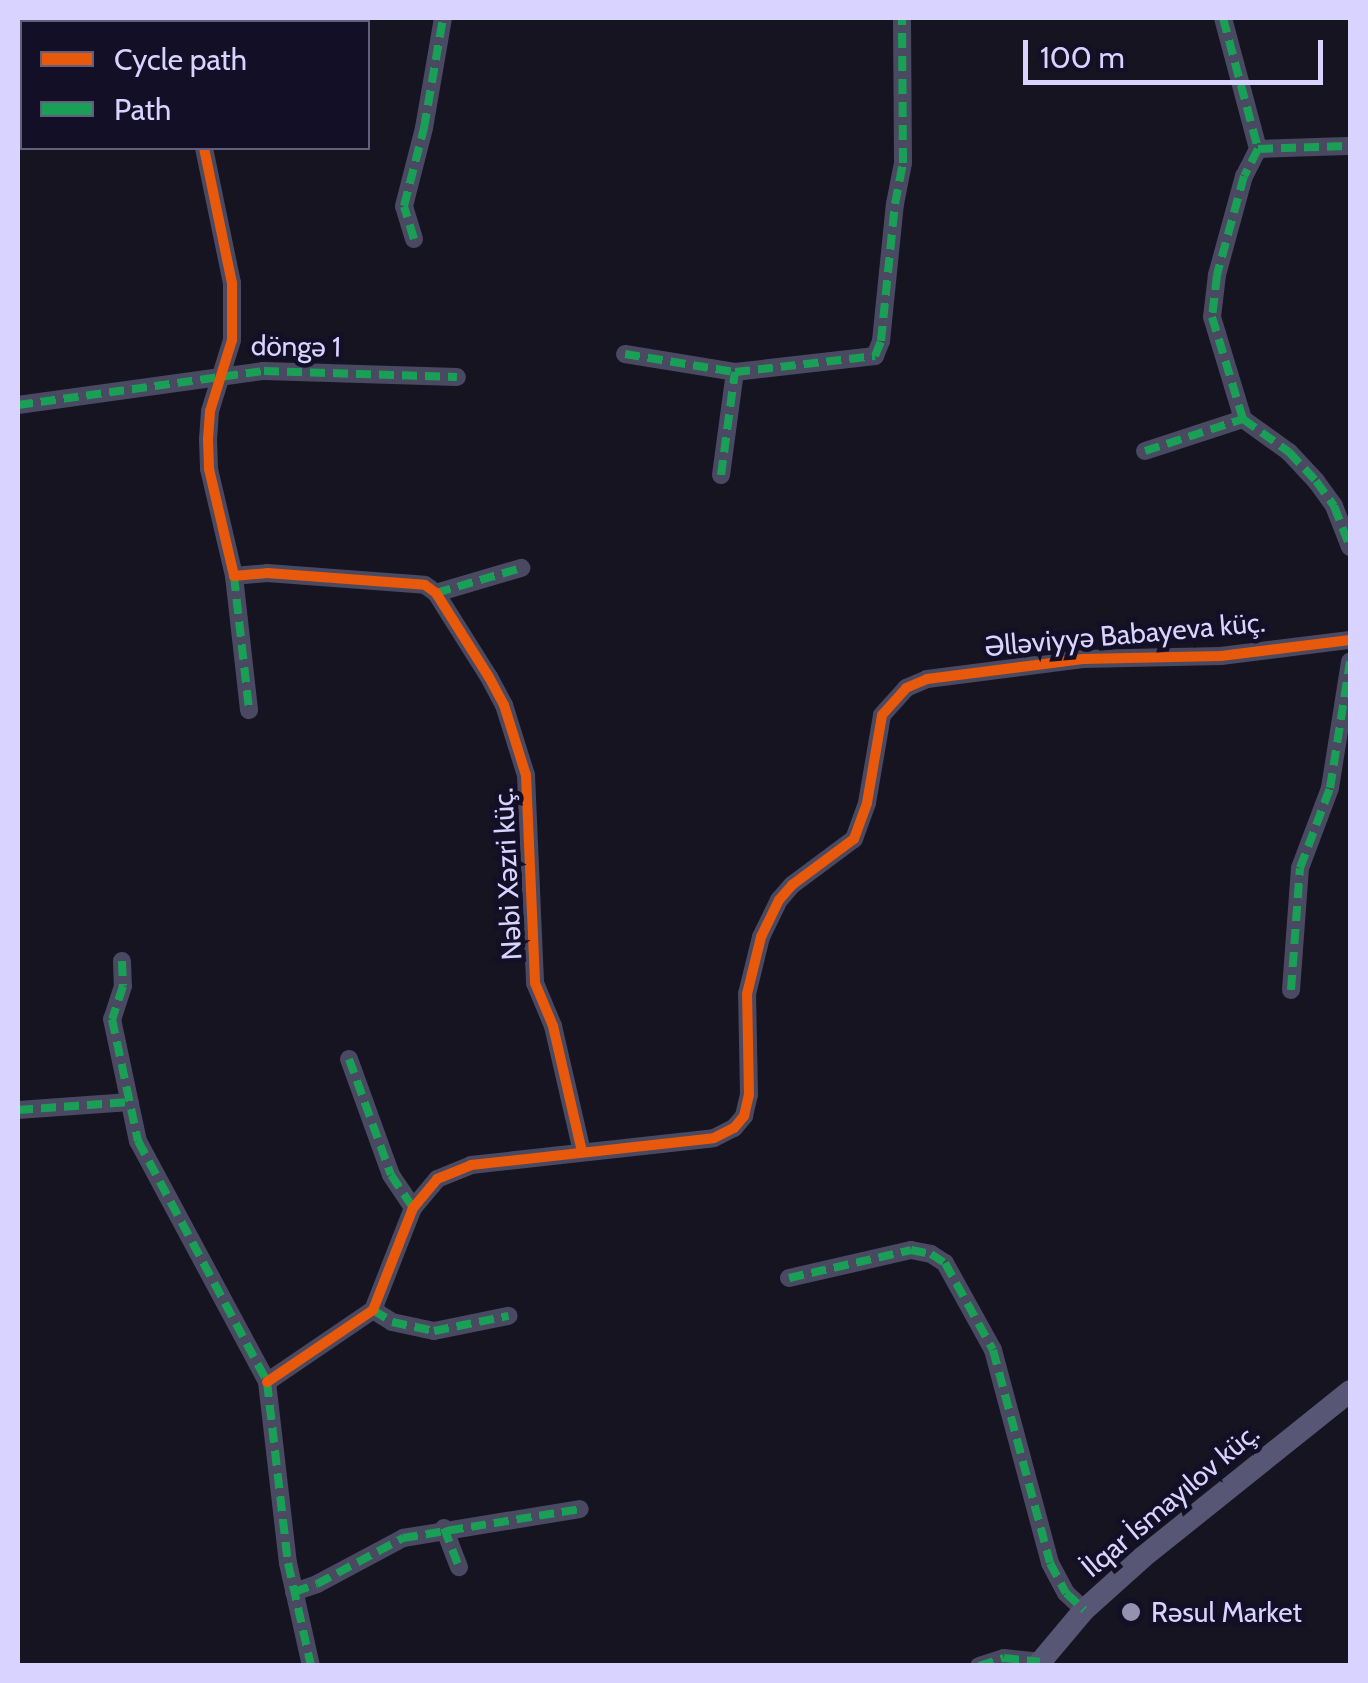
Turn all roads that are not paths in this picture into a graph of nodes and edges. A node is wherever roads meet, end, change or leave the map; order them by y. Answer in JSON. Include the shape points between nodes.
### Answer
{"nodes":[{"id":1,"x":443,"y":18,"type":"edge"},
{"id":2,"x":902,"y":18,"type":"edge"},
{"id":3,"x":1223,"y":18,"type":"edge"},
{"id":4,"x":1347,"y":146,"type":"dead end"},
{"id":5,"x":1258,"y":149,"type":"junction"},
{"id":6,"x":204,"y":150,"type":"edge"},
{"id":7,"x":414,"y":239,"type":"dead end"},
{"id":8,"x":625,"y":354,"type":"dead end"},
{"id":9,"x":735,"y":372,"type":"junction"},
{"id":10,"x":222,"y":374,"type":"junction"},
{"id":11,"x":457,"y":377,"type":"dead end"},
{"id":12,"x":18,"y":405,"type":"edge"},
{"id":13,"x":1243,"y":418,"type":"junction"},
{"id":14,"x":1146,"y":451,"type":"dead end"},
{"id":15,"x":721,"y":474,"type":"dead end"},
{"id":16,"x":1350,"y":547,"type":"edge"},
{"id":17,"x":521,"y":568,"type":"dead end"},
{"id":18,"x":234,"y":576,"type":"junction"},
{"id":19,"x":436,"y":592,"type":"junction"},
{"id":20,"x":1350,"y":640,"type":"edge"},
{"id":21,"x":1350,"y":662,"type":"edge"},
{"id":22,"x":248,"y":710,"type":"dead end"},
{"id":23,"x":122,"y":961,"type":"dead end"},
{"id":24,"x":1291,"y":990,"type":"dead end"},
{"id":25,"x":349,"y":1059,"type":"dead end"},
{"id":26,"x":130,"y":1102,"type":"junction"},
{"id":27,"x":18,"y":1110,"type":"edge"},
{"id":28,"x":582,"y":1152,"type":"junction"},
{"id":29,"x":413,"y":1208,"type":"junction"},
{"id":30,"x":789,"y":1278,"type":"dead end"},
{"id":31,"x":373,"y":1310,"type":"junction"},
{"id":32,"x":508,"y":1316,"type":"dead end"},
{"id":33,"x":267,"y":1382,"type":"junction"},
{"id":34,"x":1350,"y":1391,"type":"edge"},
{"id":35,"x":580,"y":1508,"type":"dead end"},
{"id":36,"x":444,"y":1528,"type":"junction"},
{"id":37,"x":459,"y":1567,"type":"dead end"},
{"id":38,"x":294,"y":1592,"type":"junction"},
{"id":39,"x":1084,"y":1610,"type":"junction"},
{"id":40,"x":1038,"y":1664,"type":"edge"},
{"id":41,"x":310,"y":1666,"type":"edge"},
{"id":42,"x":979,"y":1666,"type":"edge"}],
"edges":[{"from":1,"to":7,"type":"street","via":[[404,206]]},
{"from":2,"to":9,"type":"street","via":[[903,163],[875,356]]},
{"from":3,"to":5,"type":"street"},
{"from":4,"to":5,"type":"street"},
{"from":5,"to":13,"type":"street","via":[[1244,176],[1212,317]]},
{"from":6,"to":10,"type":"street","via":[[232,283],[232,340]]},
{"from":8,"to":9,"type":"street"},
{"from":9,"to":15,"type":"street"},
{"from":10,"to":11,"type":"street","name":"döngə 1"},
{"from":10,"to":12,"type":"street","name":"döngə 1"},
{"from":10,"to":18,"type":"street","via":[[210,410],[210,470]]},
{"from":13,"to":14,"type":"street"},
{"from":13,"to":16,"type":"street","via":[[1316,481]]},
{"from":17,"to":19,"type":"street"},
{"from":18,"to":19,"type":"street","via":[[268,572],[412,582]]},
{"from":18,"to":22,"type":"street"},
{"from":19,"to":28,"type":"street","name":"Nəbi Xəzri küç.","via":[[504,705],[526,775],[535,983],[553,1026]]},
{"from":20,"to":28,"type":"street","name":"Əlləviyyə Babayeva küç.","via":[[1222,656],[1083,659],[926,679],[906,688],[882,715],[854,839],[792,885],[761,936],[748,994],[744,1116],[714,1138]]},
{"from":21,"to":24,"type":"street","via":[[1330,788],[1300,868]]},
{"from":23,"to":26,"type":"street","via":[[124,986],[112,1019]]},
{"from":25,"to":29,"type":"street","via":[[390,1175]]},
{"from":26,"to":27,"type":"street"},
{"from":26,"to":33,"type":"street","via":[[146,1160]]},
{"from":28,"to":29,"type":"street","name":"Əlləviyyə Babayeva küç.","via":[[451,1172]]},
{"from":29,"to":31,"type":"street","name":"Əlləviyyə Babayeva küç."},
{"from":30,"to":39,"type":"street","via":[[911,1250],[945,1262],[993,1350],[1050,1563]]},
{"from":31,"to":32,"type":"street","via":[[392,1322],[434,1331]]},
{"from":31,"to":33,"type":"street"},
{"from":33,"to":38,"type":"street"},
{"from":34,"to":39,"type":"main road","name":"İlqar İsmayılov küç."},
{"from":35,"to":36,"type":"street"},
{"from":36,"to":37,"type":"street"},
{"from":36,"to":38,"type":"street","via":[[402,1538]]},
{"from":38,"to":41,"type":"street"},
{"from":39,"to":40,"type":"main road","name":"İlqar İsmayılov küç."},
{"from":40,"to":42,"type":"street","via":[[1004,1658]]}]}
